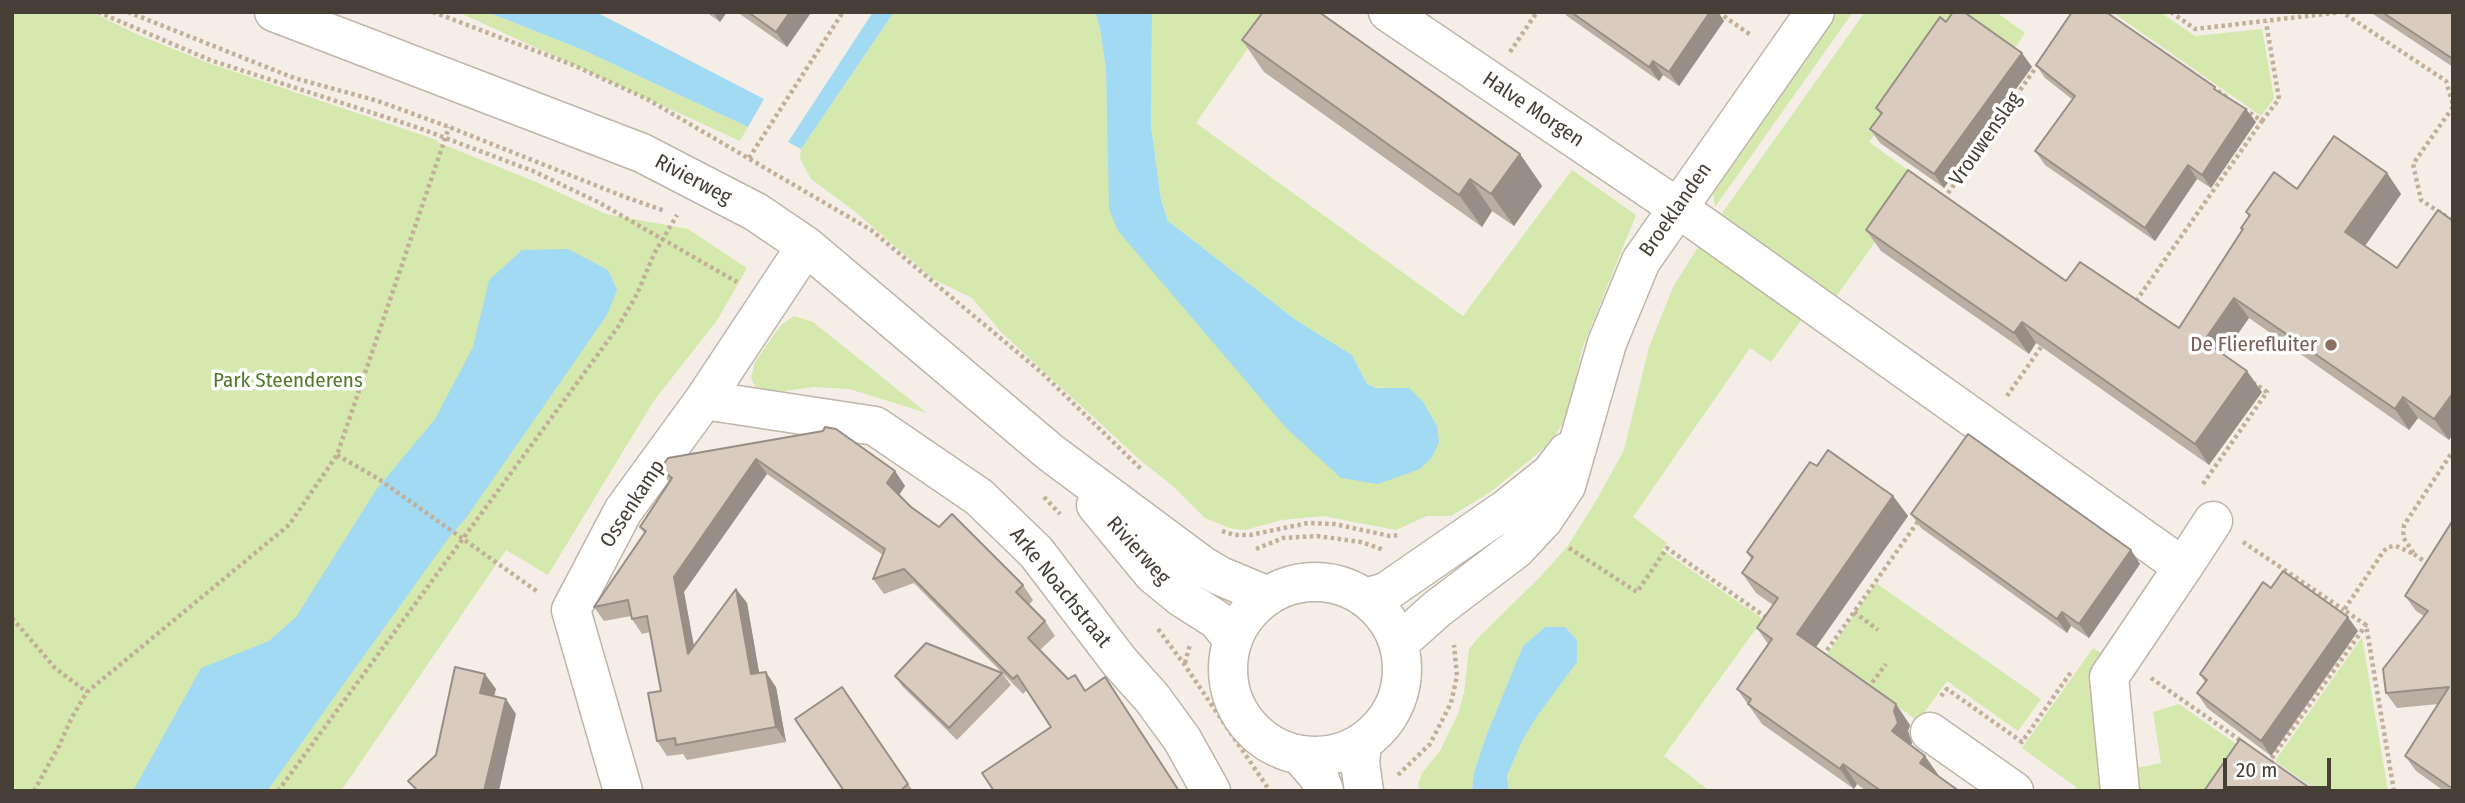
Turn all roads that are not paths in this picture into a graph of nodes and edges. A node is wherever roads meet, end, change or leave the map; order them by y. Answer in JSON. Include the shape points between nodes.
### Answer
{"nodes":[{"id":1,"x":274,"y":12,"type":"edge"},
{"id":2,"x":1388,"y":12,"type":"edge"},
{"id":3,"x":1815,"y":12,"type":"edge"},
{"id":4,"x":1678,"y":208,"type":"junction"},
{"id":5,"x":806,"y":246,"type":"junction"},
{"id":6,"x":704,"y":400,"type":"junction"},
{"id":7,"x":1583,"y":431,"type":"junction"},
{"id":8,"x":1051,"y":453,"type":"junction"},
{"id":9,"x":2213,"y":521,"type":"road end"},
{"id":10,"x":2183,"y":567,"type":"junction"},
{"id":11,"x":1268,"y":596,"type":"junction"},
{"id":12,"x":1366,"y":597,"type":"junction"},
{"id":13,"x":1233,"y":639,"type":"junction"},
{"id":14,"x":1399,"y":643,"type":"junction"},
{"id":15,"x":1930,"y":732,"type":"dead end"},
{"id":16,"x":1362,"y":743,"type":"junction"},
{"id":17,"x":1300,"y":755,"type":"junction"},
{"id":18,"x":623,"y":791,"type":"edge"},
{"id":19,"x":1211,"y":791,"type":"edge"},
{"id":20,"x":1324,"y":791,"type":"edge"},
{"id":21,"x":1364,"y":791,"type":"edge"},
{"id":22,"x":2014,"y":791,"type":"edge"},
{"id":23,"x":2120,"y":791,"type":"edge"}],
"edges":[{"from":1,"to":5,"type":"street","name":"Rivierweg","via":[[642,153],[756,212]]},
{"from":2,"to":4,"type":"street","name":"Halve Morgen"},
{"from":3,"to":4,"type":"street","name":"Broeklanden"},
{"from":4,"to":7,"type":"street","name":"Broeklanden","via":[[1641,261],[1607,343]]},
{"from":4,"to":10,"type":"street"},
{"from":5,"to":6,"type":"street","name":"Ossenkamp"},
{"from":5,"to":8,"type":"street","name":"Rivierweg"},
{"from":6,"to":18,"type":"street","name":"Ossenkamp","via":[[623,512],[571,610]]},
{"from":6,"to":19,"type":"street","name":"Arke Noachstraat","via":[[875,426],[979,497],[1036,552],[1152,698],[1182,738]]},
{"from":7,"to":12,"type":"street","name":"Broeklanden","via":[[1551,473],[1506,509],[1386,592]]},
{"from":7,"to":14,"type":"street","name":"Broeklanden","via":[[1566,486],[1544,519],[1516,549]]},
{"from":8,"to":11,"type":"street","name":"Rivierweg","via":[[1203,566]]},
{"from":8,"to":13,"type":"street","name":"Rivierweg","via":[[1153,574],[1217,620]]},
{"from":9,"to":10,"type":"street"},
{"from":10,"to":23,"type":"street","via":[[2109,677]]},
{"from":11,"to":12,"type":"street","via":[[1303,583],[1336,584]]},
{"from":11,"to":13,"type":"street","via":[[1247,615]]},
{"from":12,"to":14,"type":"street","via":[[1384,616]]},
{"from":13,"to":17,"type":"street","via":[[1228,670],[1242,718],[1273,746]]},
{"from":14,"to":16,"type":"street","via":[[1398,698],[1375,733]]},
{"from":15,"to":22,"type":"street"},
{"from":16,"to":17,"type":"street","via":[[1338,754]]},
{"from":16,"to":21,"type":"street"},
{"from":17,"to":20,"type":"street","via":[[1319,777]]}]}
